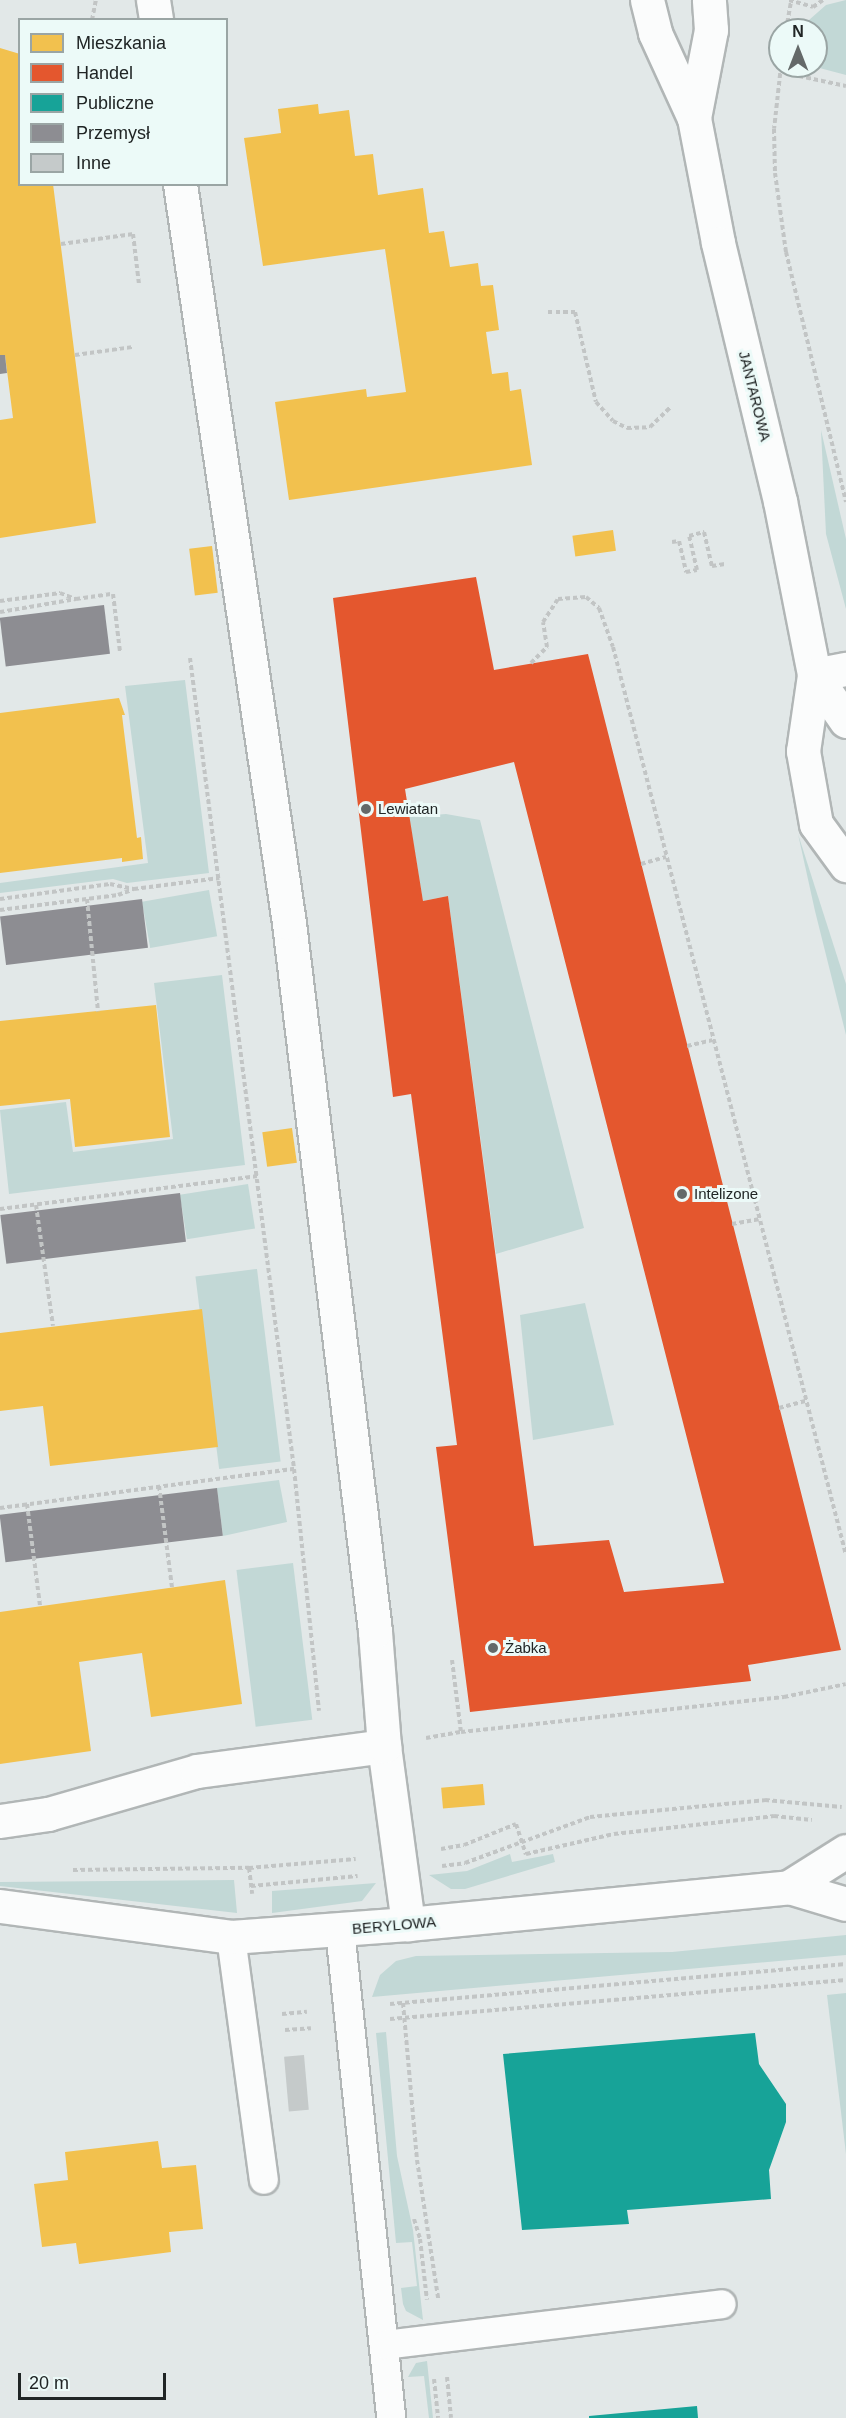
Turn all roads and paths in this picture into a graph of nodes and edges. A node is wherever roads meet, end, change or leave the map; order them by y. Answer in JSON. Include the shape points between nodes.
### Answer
{"nodes":[{"id":1,"x":96,"y":0,"type":"edge"},
{"id":2,"x":153,"y":0,"type":"edge"},
{"id":3,"x":647,"y":0,"type":"edge"},
{"id":4,"x":709,"y":0,"type":"edge"},
{"id":5,"x":790,"y":0,"type":"edge"},
{"id":6,"x":823,"y":0,"type":"edge"},
{"id":7,"x":92,"y":18,"type":"edge"},
{"id":8,"x":156,"y":18,"type":"edge"},
{"id":9,"x":788,"y":18,"type":"edge"},
{"id":10,"x":780,"y":78,"type":"edge"},
{"id":11,"x":808,"y":78,"type":"edge"},
{"id":12,"x":846,"y":86,"type":"edge"},
{"id":13,"x":694,"y":118,"type":"junction"},
{"id":14,"x":180,"y":186,"type":"edge"},
{"id":15,"x":61,"y":244,"type":"dead end"},
{"id":16,"x":139,"y":284,"type":"dead end"},
{"id":17,"x":548,"y":312,"type":"dead end"},
{"id":18,"x":133,"y":347,"type":"dead end"},
{"id":19,"x":75,"y":355,"type":"dead end"},
{"id":20,"x":670,"y":408,"type":"dead end"},
{"id":21,"x":846,"y":502,"type":"edge"},
{"id":22,"x":672,"y":542,"type":"dead end"},
{"id":23,"x":725,"y":564,"type":"dead end"},
{"id":24,"x":76,"y":599,"type":"junction"},
{"id":25,"x":0,"y":601,"type":"edge"},
{"id":26,"x":0,"y":612,"type":"edge"},
{"id":27,"x":120,"y":652,"type":"dead end"},
{"id":28,"x":190,"y":658,"type":"dead end"},
{"id":29,"x":531,"y":663,"type":"dead end"},
{"id":30,"x":846,"y":669,"type":"edge"},
{"id":31,"x":814,"y":675,"type":"junction"},
{"id":32,"x":846,"y":721,"type":"edge"},
{"id":33,"x":666,"y":857,"type":"junction"},
{"id":34,"x":641,"y":864,"type":"dead end"},
{"id":35,"x":846,"y":865,"type":"edge"},
{"id":36,"x":219,"y":878,"type":"junction"},
{"id":37,"x":134,"y":889,"type":"junction"},
{"id":38,"x":0,"y":899,"type":"edge"},
{"id":39,"x":87,"y":899,"type":"junction"},
{"id":40,"x":0,"y":910,"type":"edge"},
{"id":41,"x":98,"y":1011,"type":"dead end"},
{"id":42,"x":712,"y":1040,"type":"junction"},
{"id":43,"x":687,"y":1046,"type":"dead end"},
{"id":44,"x":257,"y":1176,"type":"junction"},
{"id":45,"x":36,"y":1204,"type":"junction"},
{"id":46,"x":0,"y":1209,"type":"edge"},
{"id":47,"x":759,"y":1219,"type":"junction"},
{"id":48,"x":732,"y":1224,"type":"dead end"},
{"id":49,"x":53,"y":1326,"type":"dead end"},
{"id":50,"x":806,"y":1401,"type":"junction"},
{"id":51,"x":779,"y":1408,"type":"dead end"},
{"id":52,"x":294,"y":1469,"type":"junction"},
{"id":53,"x":159,"y":1486,"type":"junction"},
{"id":54,"x":27,"y":1504,"type":"junction"},
{"id":55,"x":0,"y":1508,"type":"edge"},
{"id":56,"x":846,"y":1555,"type":"edge"},
{"id":57,"x":172,"y":1587,"type":"dead end"},
{"id":58,"x":40,"y":1606,"type":"dead end"},
{"id":59,"x":452,"y":1660,"type":"dead end"},
{"id":60,"x":846,"y":1684,"type":"edge"},
{"id":61,"x":320,"y":1717,"type":"dead end"},
{"id":62,"x":384,"y":1746,"type":"junction"},
{"id":63,"x":846,"y":1807,"type":"edge"},
{"id":64,"x":0,"y":1821,"type":"edge"},
{"id":65,"x":846,"y":1851,"type":"edge"},
{"id":66,"x":402,"y":1872,"type":"junction"},
{"id":67,"x":251,"y":1886,"type":"dead end"},
{"id":68,"x":789,"y":1887,"type":"junction"},
{"id":69,"x":846,"y":1904,"type":"edge"},
{"id":70,"x":0,"y":1906,"type":"edge"},
{"id":71,"x":408,"y":1924,"type":"junction"},
{"id":72,"x":340,"y":1930,"type":"junction"},
{"id":73,"x":231,"y":1937,"type":"junction"},
{"id":74,"x":846,"y":1964,"type":"edge"},
{"id":75,"x":846,"y":1980,"type":"edge"},
{"id":76,"x":403,"y":2003,"type":"junction"},
{"id":77,"x":350,"y":2015,"type":"junction"},
{"id":78,"x":405,"y":2018,"type":"junction"},
{"id":79,"x":244,"y":2026,"type":"junction"},
{"id":80,"x":264,"y":2180,"type":"dead end"},
{"id":81,"x":722,"y":2304,"type":"dead end"},
{"id":82,"x":442,"y":2338,"type":"junction"},
{"id":83,"x":385,"y":2345,"type":"junction"},
{"id":84,"x":391,"y":2418,"type":"edge"},
{"id":85,"x":451,"y":2418,"type":"edge"}],
"edges":[{"from":1,"to":7,"type":"path"},
{"from":2,"to":8,"type":"street"},
{"from":3,"to":13,"type":"street","name":"JANTAROWA","via":[[656,33]]},
{"from":4,"to":13,"type":"street","name":"JANTAROWA","via":[[711,30]]},
{"from":5,"to":6,"type":"path","via":[[813,7]]},
{"from":5,"to":9,"type":"path"},
{"from":10,"to":21,"type":"path","via":[[775,173],[786,252]]},
{"from":11,"to":12,"type":"path"},
{"from":13,"to":31,"type":"street","name":"JANTAROWA","via":[[718,243],[780,501]]},
{"from":14,"to":62,"type":"street","via":[[289,923],[375,1631]]},
{"from":15,"to":16,"type":"path","via":[[133,234]]},
{"from":17,"to":20,"type":"path","via":[[575,312],[596,402],[612,421],[627,428],[650,427]]},
{"from":18,"to":19,"type":"path"},
{"from":22,"to":23,"type":"path","via":[[679,541],[686,572],[697,570],[688,536],[704,532],[712,566]]},
{"from":24,"to":25,"type":"path","via":[[60,593]]},
{"from":24,"to":26,"type":"path"},
{"from":24,"to":27,"type":"path","via":[[113,594]]},
{"from":28,"to":36,"type":"path"},
{"from":29,"to":33,"type":"path","via":[[547,647],[543,622],[558,599],[586,597],[599,608],[613,647]]},
{"from":30,"to":31,"type":"street"},
{"from":31,"to":32,"type":"street","name":"JANTAROWA"},
{"from":31,"to":35,"type":"street","name":"JANTAROWA","via":[[803,751],[816,824]]},
{"from":33,"to":34,"type":"path"},
{"from":33,"to":42,"type":"path"},
{"from":36,"to":37,"type":"path"},
{"from":36,"to":44,"type":"path"},
{"from":37,"to":38,"type":"path","via":[[110,884]]},
{"from":37,"to":39,"type":"path"},
{"from":39,"to":40,"type":"path"},
{"from":39,"to":41,"type":"path"},
{"from":42,"to":43,"type":"path"},
{"from":42,"to":47,"type":"path"},
{"from":44,"to":45,"type":"path"},
{"from":44,"to":52,"type":"path"},
{"from":45,"to":46,"type":"path"},
{"from":45,"to":49,"type":"path"},
{"from":47,"to":48,"type":"path"},
{"from":47,"to":50,"type":"path"},
{"from":50,"to":51,"type":"path"},
{"from":50,"to":56,"type":"path"},
{"from":52,"to":53,"type":"path"},
{"from":52,"to":61,"type":"path"},
{"from":53,"to":54,"type":"path"},
{"from":53,"to":57,"type":"path"},
{"from":54,"to":55,"type":"path"},
{"from":54,"to":58,"type":"path"},
{"from":59,"to":60,"type":"path","via":[[461,1732],[784,1697]]},
{"from":62,"to":64,"type":"street","via":[[197,1771],[48,1814]]},
{"from":62,"to":66,"type":"street"},
{"from":63,"to":66,"type":"path","via":[[765,1800],[590,1817],[465,1863]]},
{"from":65,"to":68,"type":"street","name":"BERYLOWA"},
{"from":66,"to":67,"type":"path"},
{"from":66,"to":71,"type":"street"},
{"from":68,"to":69,"type":"street","name":"BERYLOWA"},
{"from":68,"to":71,"type":"street","name":"BERYLOWA"},
{"from":70,"to":73,"type":"street","name":"BERYLOWA"},
{"from":71,"to":72,"type":"street","name":"BERYLOWA"},
{"from":72,"to":73,"type":"street","name":"BERYLOWA"},
{"from":72,"to":77,"type":"lane"},
{"from":73,"to":79,"type":"lane"},
{"from":74,"to":76,"type":"path"},
{"from":75,"to":78,"type":"path"},
{"from":76,"to":77,"type":"path"},
{"from":76,"to":78,"type":"path"},
{"from":77,"to":78,"type":"path"},
{"from":77,"to":79,"type":"path"},
{"from":77,"to":79,"type":"path"},
{"from":77,"to":83,"type":"lane"},
{"from":78,"to":82,"type":"path","via":[[417,2160]]},
{"from":79,"to":80,"type":"lane"},
{"from":81,"to":82,"type":"lane"},
{"from":82,"to":83,"type":"lane"},
{"from":82,"to":85,"type":"path"},
{"from":83,"to":84,"type":"lane"}]}
